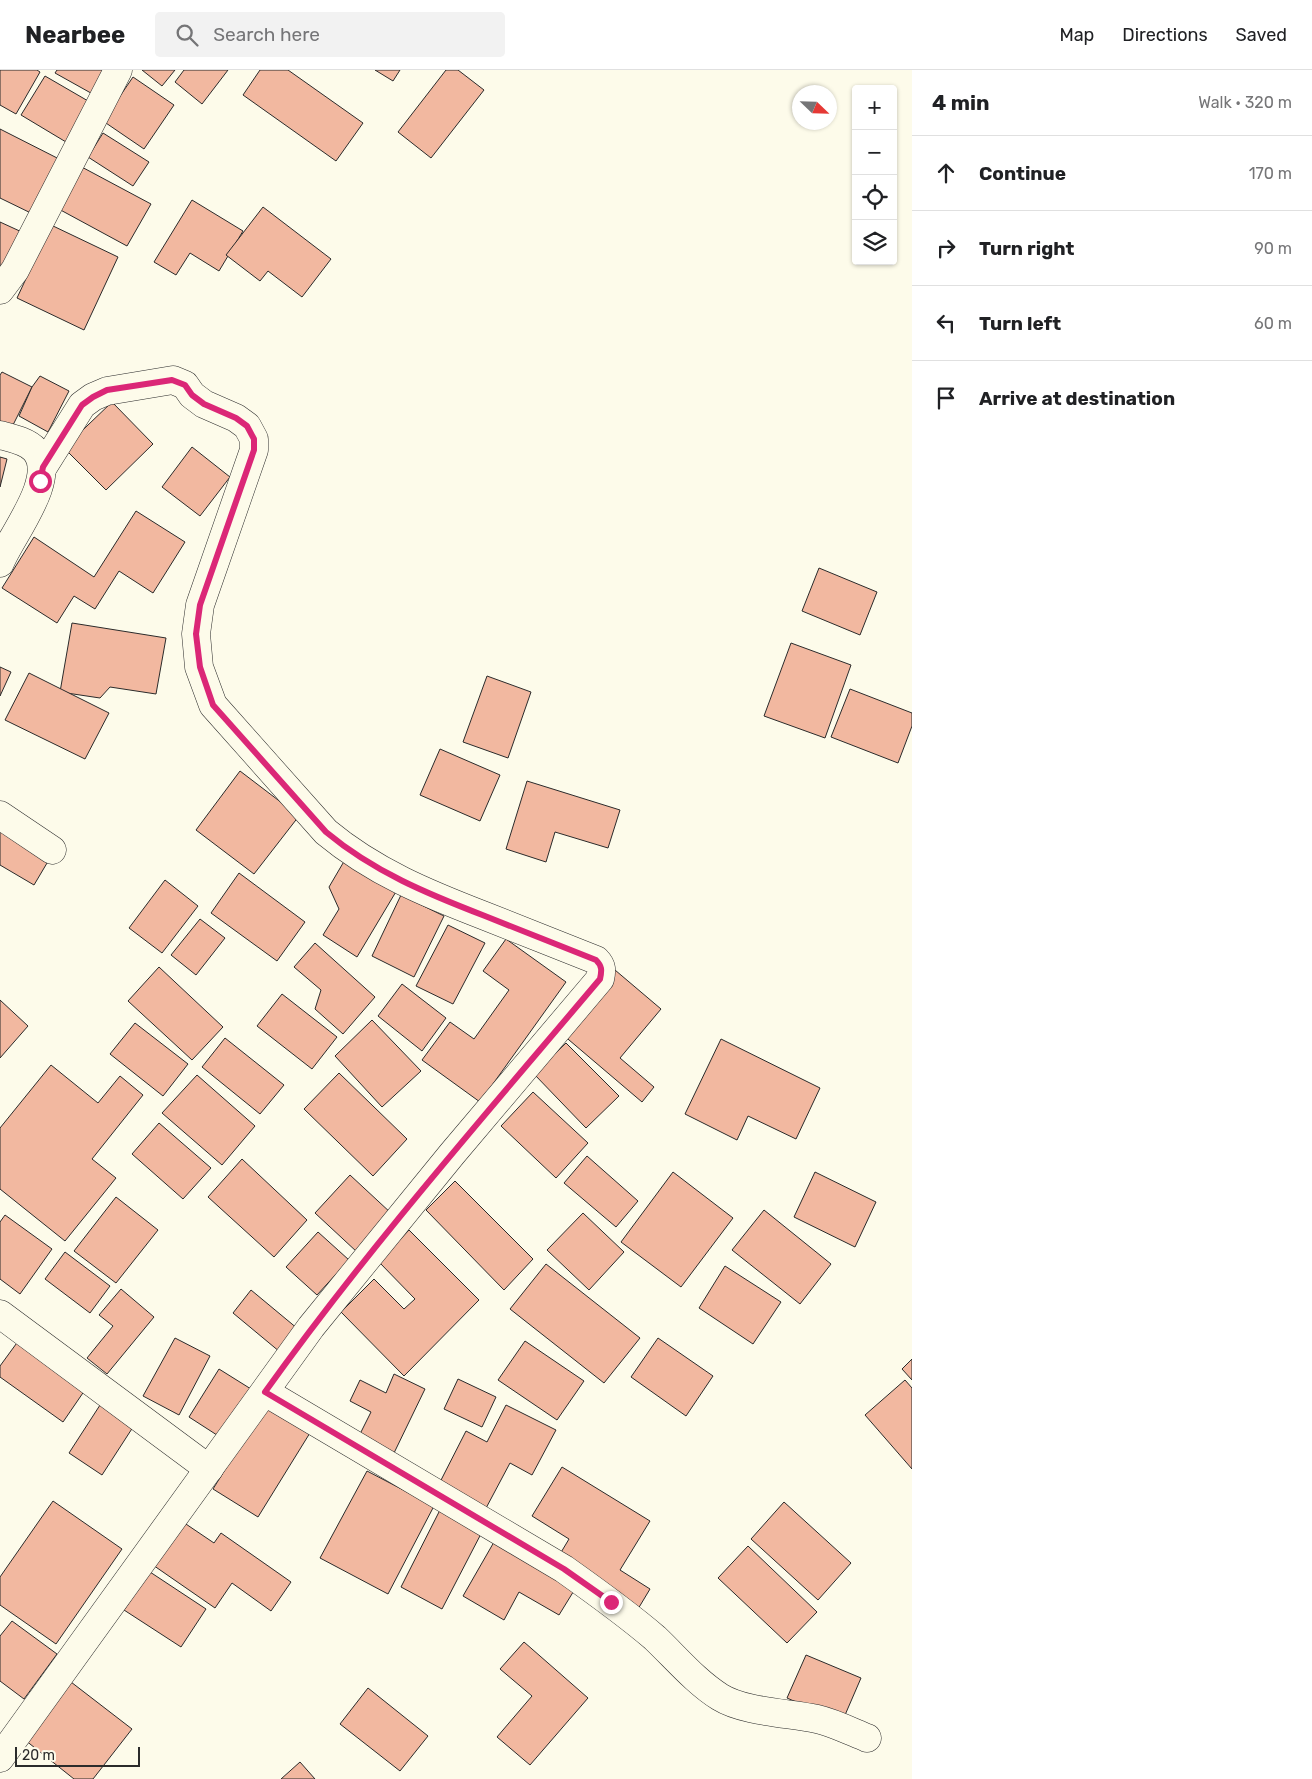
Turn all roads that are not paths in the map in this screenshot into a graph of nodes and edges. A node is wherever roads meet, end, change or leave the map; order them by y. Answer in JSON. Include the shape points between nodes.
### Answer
{"nodes":[{"id":1,"x":118,"y":70,"type":"edge"},
{"id":2,"x":0,"y":290,"type":"edge"},
{"id":3,"x":0,"y":435,"type":"edge"},
{"id":4,"x":43,"y":467,"type":"junction"},
{"id":5,"x":0,"y":563,"type":"edge"},
{"id":6,"x":0,"y":815,"type":"edge"},
{"id":7,"x":52,"y":850,"type":"dead end"},
{"id":8,"x":0,"y":1314,"type":"edge"},
{"id":9,"x":265,"y":1392,"type":"junction"},
{"id":10,"x":209,"y":1468,"type":"junction"},
{"id":11,"x":867,"y":1738,"type":"dead end"},
{"id":12,"x":0,"y":1758,"type":"edge"}],
"edges":[{"from":1,"to":2,"type":"street","via":[[15,270]]},
{"from":3,"to":4,"type":"street","via":[[28,444],[36,451]]},
{"from":4,"to":5,"type":"street","via":[[31,506]]},
{"from":4,"to":9,"type":"street","via":[[82,405],[107,390],[172,380],[185,385],[204,404],[247,426],[254,439],[254,450],[200,605],[196,634],[200,667],[213,705],[326,832],[346,850],[430,895],[596,960],[601,965],[600,979],[311,1327]]},
{"from":6,"to":7,"type":"street"},
{"from":8,"to":10,"type":"street"},
{"from":9,"to":10,"type":"street"},
{"from":9,"to":11,"type":"street","via":[[564,1569],[611,1602],[721,1698],[739,1705],[837,1725]]},
{"from":10,"to":12,"type":"street"}]}
